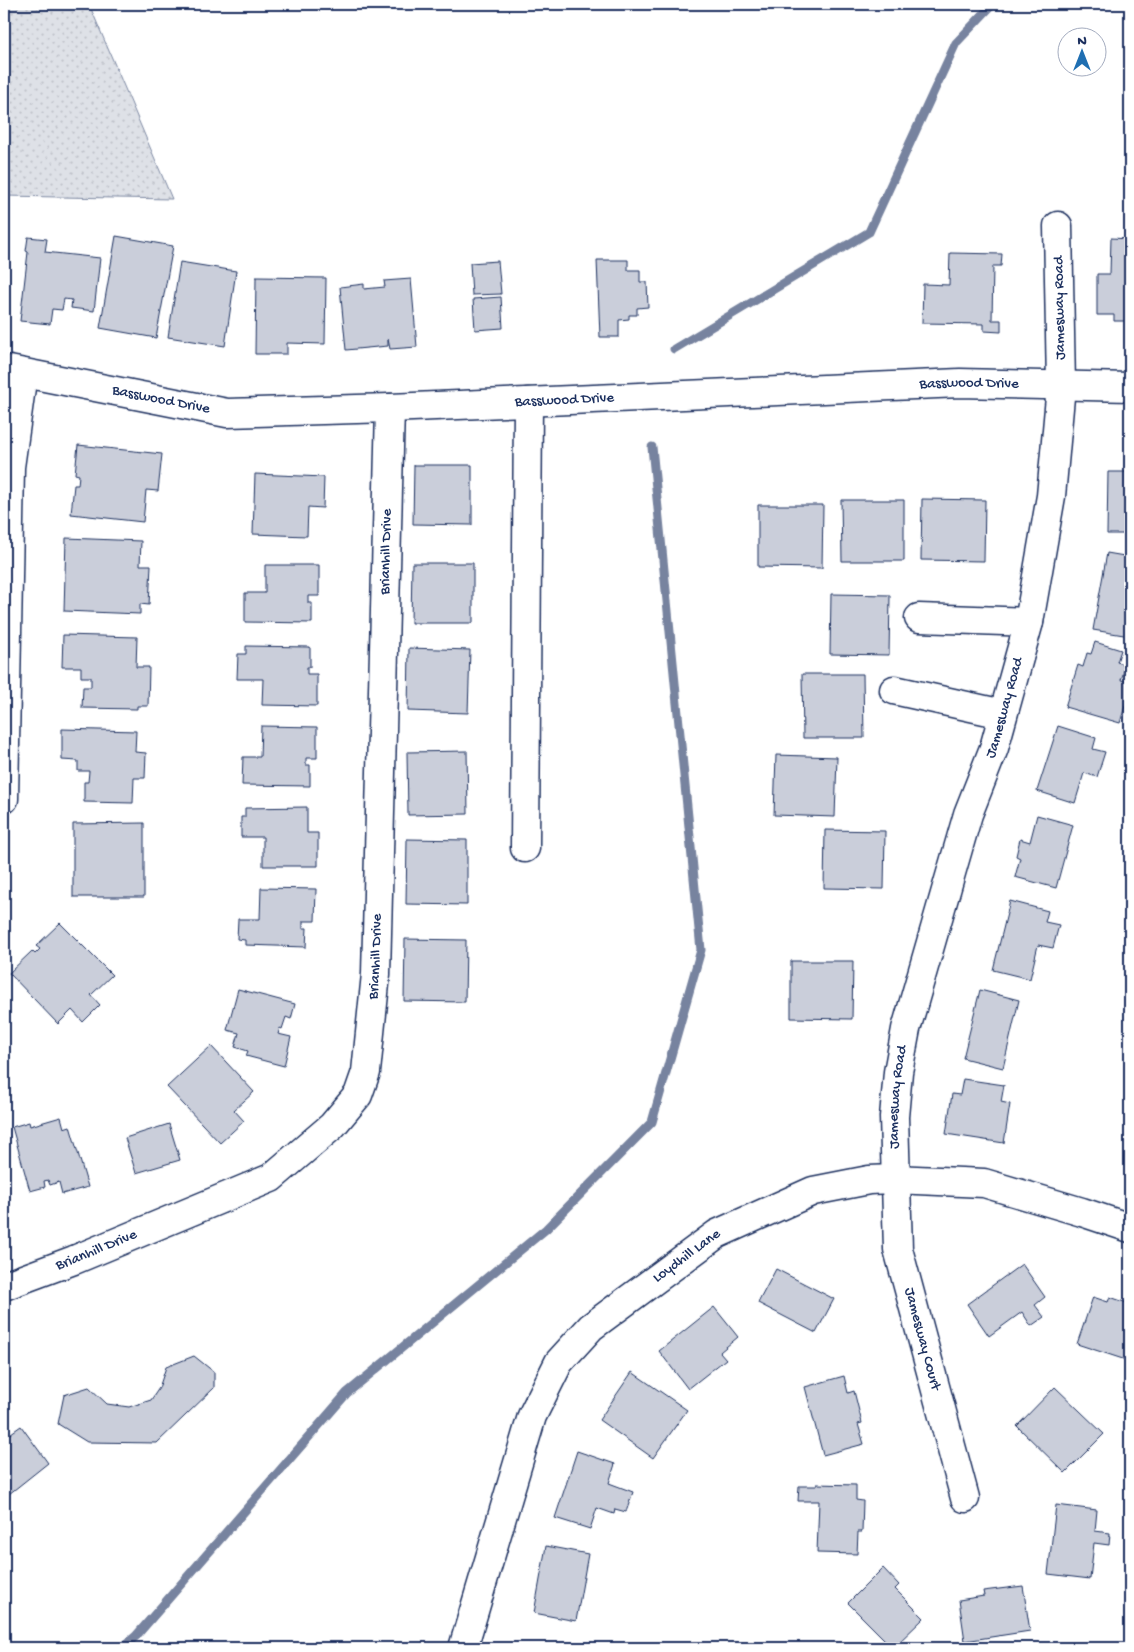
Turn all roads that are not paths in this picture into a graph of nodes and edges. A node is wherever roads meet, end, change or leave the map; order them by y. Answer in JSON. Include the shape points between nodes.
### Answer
{"nodes":[{"id":1,"x":1058,"y":226,"type":"dead end"},
{"id":2,"x":13,"y":371,"type":"edge"},
{"id":3,"x":1061,"y":386,"type":"junction"},
{"id":4,"x":1130,"y":387,"type":"edge"},
{"id":5,"x":528,"y":402,"type":"junction"},
{"id":6,"x":390,"y":408,"type":"junction"},
{"id":7,"x":919,"y":618,"type":"dead end"},
{"id":8,"x":1028,"y":622,"type":"junction"},
{"id":9,"x":894,"y":690,"type":"dead end"},
{"id":10,"x":1003,"y":714,"type":"junction"},
{"id":11,"x":4,"y":799,"type":"edge"},
{"id":12,"x":525,"y":848,"type":"dead end"},
{"id":13,"x":894,"y":1178,"type":"junction"},
{"id":14,"x":1130,"y":1228,"type":"edge"},
{"id":15,"x":4,"y":1286,"type":"edge"},
{"id":16,"x":965,"y":1498,"type":"dead end"},
{"id":17,"x":463,"y":1648,"type":"edge"}],
"edges":[{"from":1,"to":3,"type":"street","name":"Jamesway Road"},
{"from":2,"to":6,"type":"street","name":"Basswood Drive","via":[[227,413]]},
{"from":2,"to":11,"type":"street"},
{"from":3,"to":4,"type":"street","name":"Basswood Drive"},
{"from":3,"to":5,"type":"street","name":"Basswood Drive","via":[[960,383]]},
{"from":3,"to":8,"type":"street","name":"Jamesway Road","via":[[1051,496]]},
{"from":5,"to":6,"type":"street","name":"Basswood Drive"},
{"from":5,"to":12,"type":"street"},
{"from":6,"to":15,"type":"street","name":"Brianhill Drive","via":[[376,974],[366,1072],[358,1095],[332,1126],[271,1178]]},
{"from":7,"to":8,"type":"street"},
{"from":8,"to":10,"type":"street","name":"Jamesway Road"},
{"from":9,"to":10,"type":"street"},
{"from":10,"to":13,"type":"street","name":"Jamesway Road","via":[[994,748],[968,814],[906,1029],[894,1117]]},
{"from":13,"to":14,"type":"street","name":"Loydhill Lane","via":[[984,1183]]},
{"from":13,"to":16,"type":"street","name":"Jamesway Court","via":[[898,1249]]},
{"from":13,"to":17,"type":"street","name":"Loydhill Lane","via":[[813,1191],[717,1234],[591,1327],[559,1362],[532,1416]]}]}
